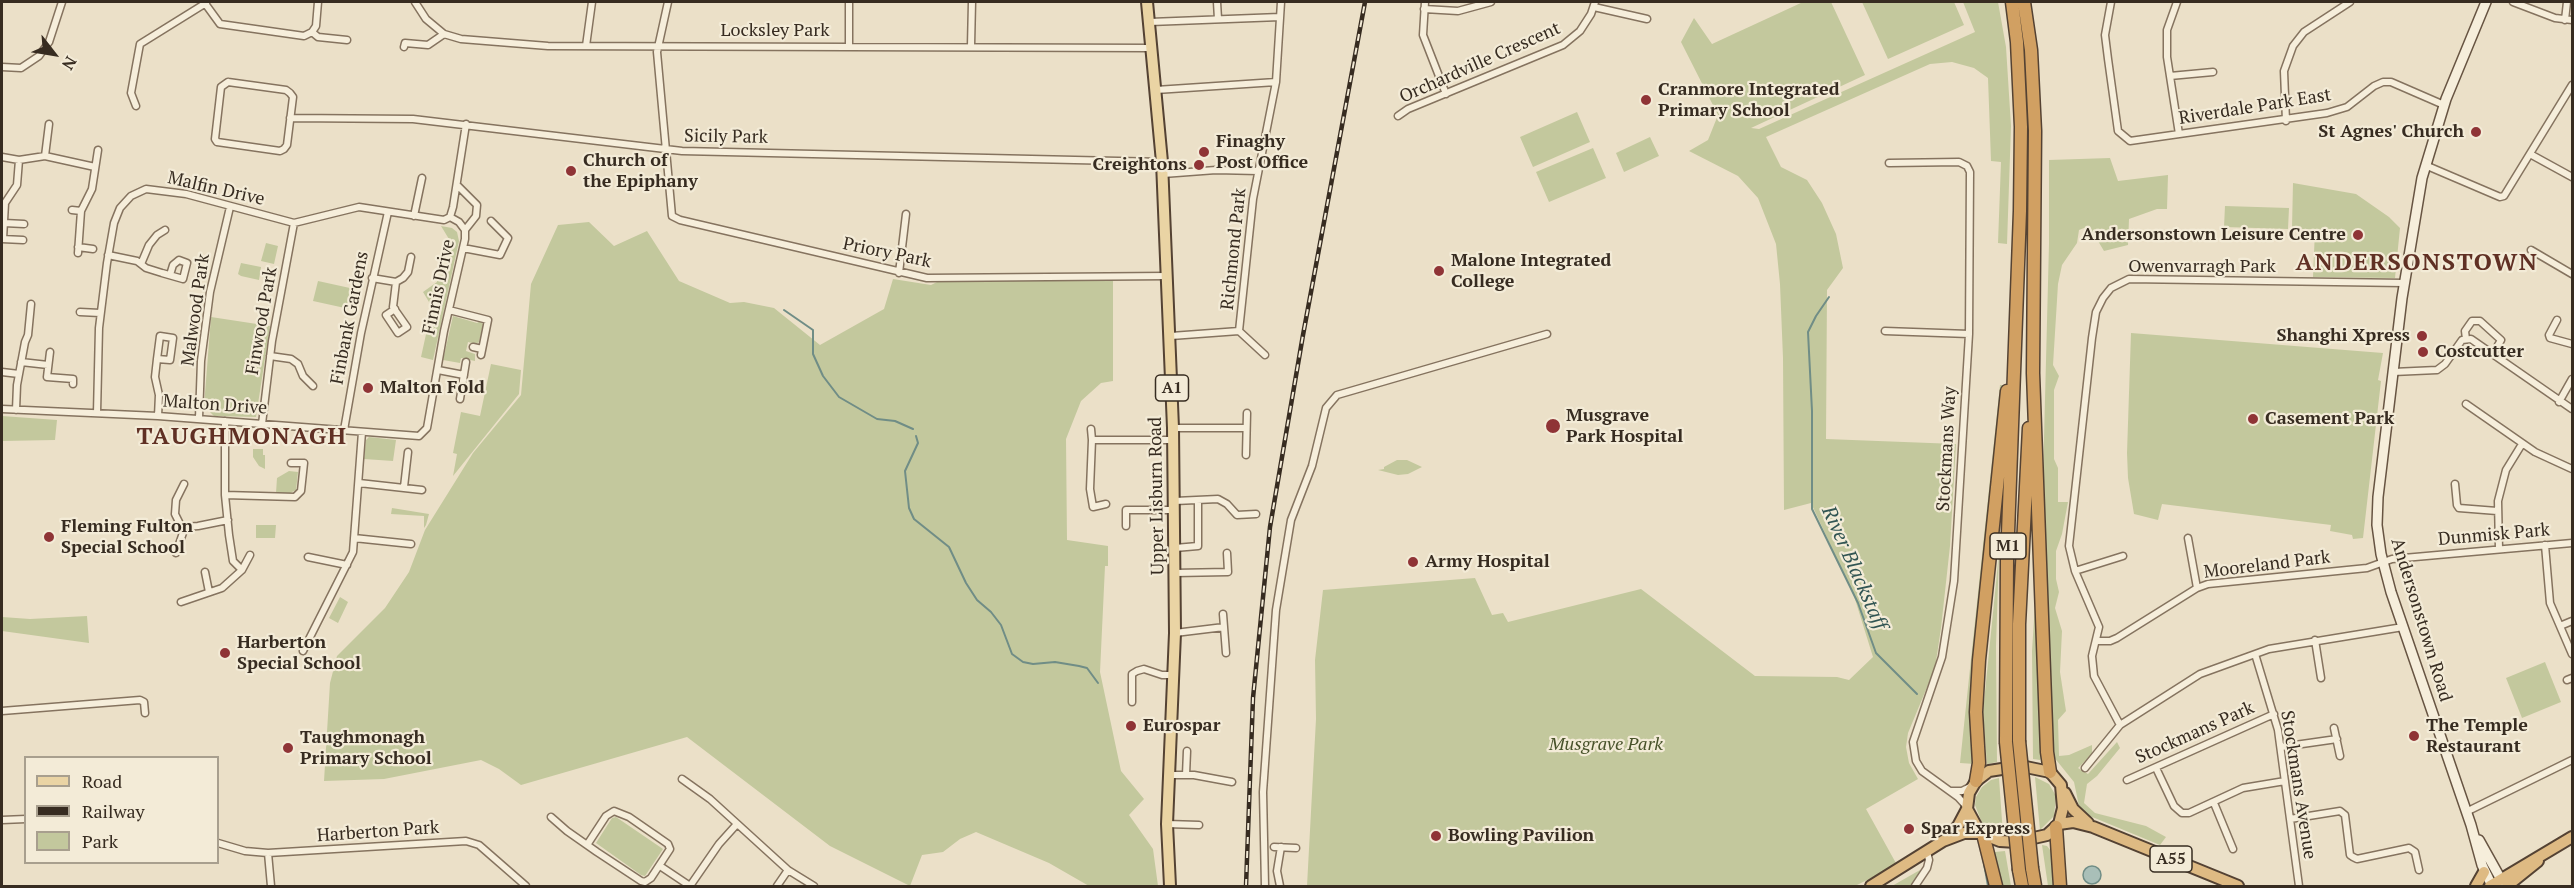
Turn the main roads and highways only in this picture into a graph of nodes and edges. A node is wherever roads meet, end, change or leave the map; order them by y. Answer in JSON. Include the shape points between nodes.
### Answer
{"nodes":[{"id":1,"x":1148,"y":2,"type":"edge"},
{"id":2,"x":2012,"y":2,"type":"edge"},
{"id":3,"x":2024,"y":2,"type":"edge"},
{"id":4,"x":2486,"y":2,"type":"edge"},
{"id":5,"x":2014,"y":351,"type":"junction"},
{"id":6,"x":2033,"y":373,"type":"junction"},
{"id":7,"x":2012,"y":742,"type":"junction"},
{"id":8,"x":2050,"y":772,"type":"junction"},
{"id":9,"x":1974,"y":783,"type":"junction"},
{"id":10,"x":2061,"y":785,"type":"junction"},
{"id":11,"x":1967,"y":808,"type":"junction"},
{"id":12,"x":2471,"y":825,"type":"junction"},
{"id":13,"x":2057,"y":826,"type":"junction"},
{"id":14,"x":2093,"y":827,"type":"junction"},
{"id":15,"x":1982,"y":833,"type":"junction"},
{"id":16,"x":2572,"y":837,"type":"edge"},
{"id":17,"x":1943,"y":841,"type":"junction"},
{"id":18,"x":2484,"y":872,"type":"junction"},
{"id":19,"x":2498,"y":885,"type":"edge"},
{"id":20,"x":1170,"y":886,"type":"edge"},
{"id":21,"x":1871,"y":886,"type":"edge"},
{"id":22,"x":1996,"y":886,"type":"edge"},
{"id":23,"x":2022,"y":886,"type":"edge"},
{"id":24,"x":2035,"y":886,"type":"edge"},
{"id":25,"x":2060,"y":886,"type":"edge"},
{"id":26,"x":2238,"y":886,"type":"edge"},
{"id":27,"x":2476,"y":886,"type":"edge"}],
"edges":[{"from":1,"to":20,"type":"main road","name":"Upper Lisburn Road","number":"A1","via":[[1163,174],[1174,434],[1174,675],[1167,824]]},
{"from":2,"to":5,"type":"highway","number":"M1","via":[[2021,127]]},
{"from":3,"to":6,"type":"highway","number":"M1","via":[[2035,131]]},
{"from":4,"to":12,"type":"main road","name":"Andersonstown Road","via":[[2444,105],[2425,165],[2404,283],[2377,511],[2383,562]]},
{"from":5,"to":7,"type":"highway","number":"M1","via":[[2007,560]]},
{"from":5,"to":9,"type":"highway","number":"M1","via":[[2004,412],[1979,660],[1979,762]]},
{"from":6,"to":7,"type":"highway","number":"M1"},
{"from":6,"to":8,"type":"highway"},
{"from":7,"to":23,"type":"highway","number":"M1","bridge":true},
{"from":7,"to":24,"type":"highway","number":"M1","bridge":true},
{"from":8,"to":9,"type":"highway","via":[[2011,767],[1989,771]]},
{"from":8,"to":10,"type":"highway","number":"A55"},
{"from":9,"to":11,"type":"highway","number":"A55"},
{"from":10,"to":13,"type":"highway","via":[[2063,808]]},
{"from":10,"to":14,"type":"highway","number":"A55","via":[[2073,809]]},
{"from":11,"to":15,"type":"highway"},
{"from":11,"to":17,"type":"highway","number":"A55","via":[[1958,826]]},
{"from":12,"to":18,"type":"main road","name":"Andersonstown Road"},
{"from":12,"to":19,"type":"main road","name":"Andersonstown Road"},
{"from":13,"to":14,"type":"highway","number":"A55","via":[[2073,822]]},
{"from":13,"to":15,"type":"highway","number":"A55","via":[[2040,837],[2016,842],[2000,841]]},
{"from":13,"to":25,"type":"highway"},
{"from":14,"to":26,"type":"highway","number":"A55"},
{"from":15,"to":17,"type":"highway","number":"A55","via":[[1964,833]]},
{"from":15,"to":22,"type":"highway"},
{"from":16,"to":19,"type":"highway"},
{"from":17,"to":21,"type":"highway","number":"A55"},
{"from":18,"to":19,"type":"main road","name":"Andersonstown Road"},
{"from":18,"to":27,"type":"highway"}]}
